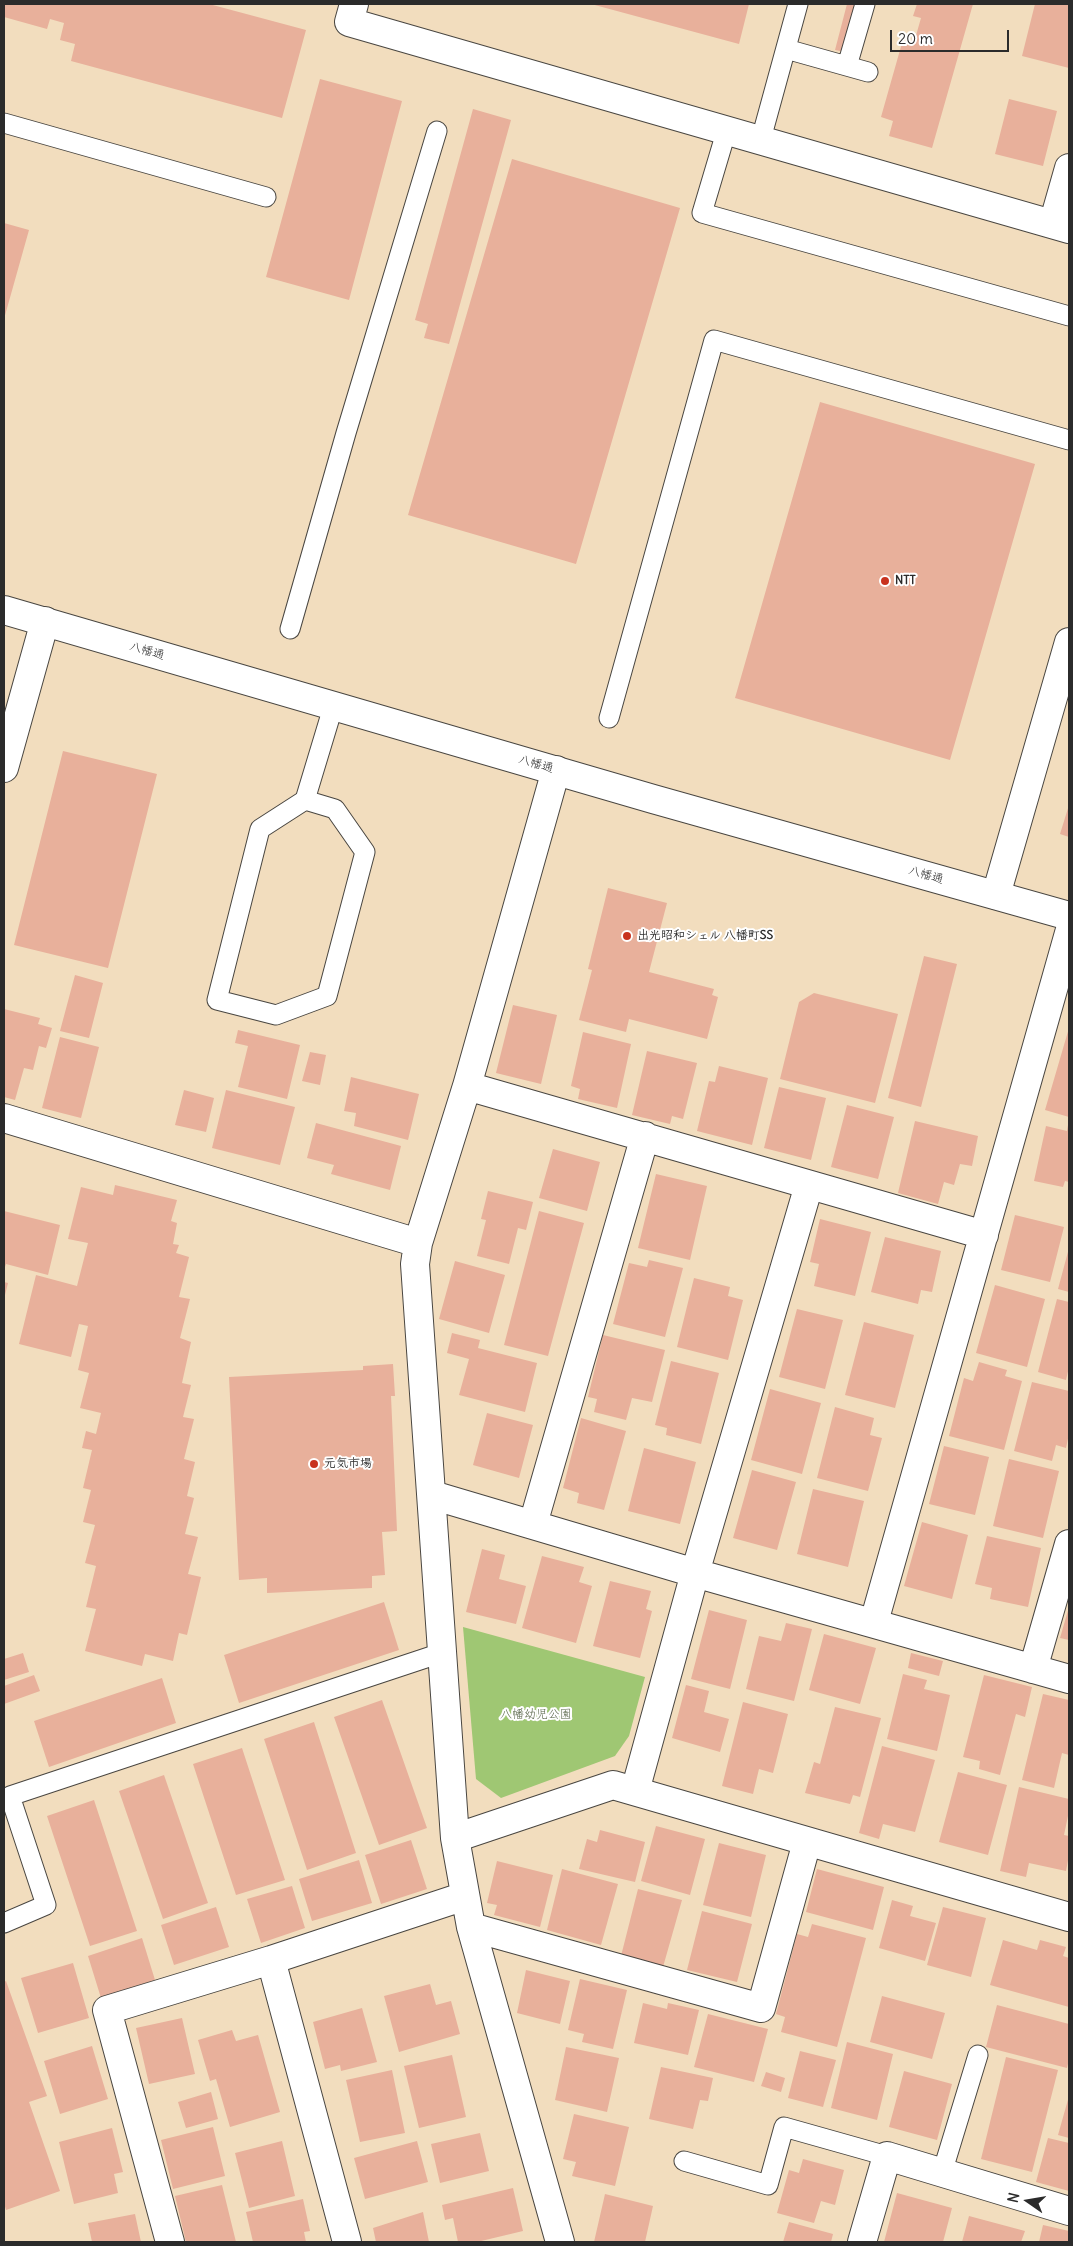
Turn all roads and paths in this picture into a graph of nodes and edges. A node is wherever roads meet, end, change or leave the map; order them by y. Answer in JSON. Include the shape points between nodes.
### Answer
{"nodes":[{"id":1,"x":354,"y":4,"type":"edge"},
{"id":2,"x":798,"y":4,"type":"edge"},
{"id":3,"x":865,"y":4,"type":"edge"},
{"id":4,"x":786,"y":49,"type":"junction"},
{"id":5,"x":848,"y":66,"type":"junction"},
{"id":6,"x":868,"y":72,"type":"dead end"},
{"id":7,"x":4,"y":123,"type":"edge"},
{"id":8,"x":727,"y":129,"type":"junction"},
{"id":9,"x":438,"y":132,"type":"dead end"},
{"id":10,"x":761,"y":139,"type":"junction"},
{"id":11,"x":1069,"y":168,"type":"edge"},
{"id":12,"x":266,"y":197,"type":"dead end"},
{"id":13,"x":1061,"y":227,"type":"edge"},
{"id":14,"x":1069,"y":316,"type":"edge"},
{"id":15,"x":1069,"y":440,"type":"edge"},
{"id":16,"x":4,"y":610,"type":"edge"},
{"id":17,"x":45,"y":621,"type":"junction"},
{"id":18,"x":290,"y":629,"type":"dead end"},
{"id":19,"x":1069,"y":642,"type":"edge"},
{"id":20,"x":334,"y":704,"type":"junction"},
{"id":21,"x":609,"y":718,"type":"dead end"},
{"id":22,"x":4,"y":768,"type":"edge"},
{"id":23,"x":556,"y":770,"type":"junction"},
{"id":24,"x":305,"y":800,"type":"junction"},
{"id":25,"x":996,"y":895,"type":"junction"},
{"id":26,"x":1069,"y":916,"type":"edge"},
{"id":27,"x":1069,"y":933,"type":"edge"},
{"id":28,"x":467,"y":1086,"type":"junction"},
{"id":29,"x":4,"y":1118,"type":"edge"},
{"id":30,"x":645,"y":1136,"type":"junction"},
{"id":31,"x":809,"y":1185,"type":"junction"},
{"id":32,"x":984,"y":1235,"type":"junction"},
{"id":33,"x":418,"y":1243,"type":"junction"},
{"id":34,"x":432,"y":1495,"type":"junction"},
{"id":35,"x":533,"y":1524,"type":"junction"},
{"id":36,"x":1069,"y":1544,"type":"edge"},
{"id":37,"x":695,"y":1573,"type":"junction"},
{"id":38,"x":874,"y":1622,"type":"junction"},
{"id":39,"x":441,"y":1652,"type":"junction"},
{"id":40,"x":1033,"y":1669,"type":"junction"},
{"id":41,"x":1069,"y":1679,"type":"edge"},
{"id":42,"x":635,"y":1791,"type":"junction"},
{"id":43,"x":455,"y":1838,"type":"junction"},
{"id":44,"x":807,"y":1842,"type":"junction"},
{"id":45,"x":465,"y":1896,"type":"junction"},
{"id":46,"x":1069,"y":1917,"type":"edge"},
{"id":47,"x":4,"y":1923,"type":"edge"},
{"id":48,"x":471,"y":1927,"type":"junction"},
{"id":49,"x":272,"y":1960,"type":"junction"},
{"id":50,"x":978,"y":2055,"type":"dead end"},
{"id":51,"x":887,"y":2156,"type":"junction"},
{"id":52,"x":684,"y":2161,"type":"dead end"},
{"id":53,"x":942,"y":2173,"type":"junction"},
{"id":54,"x":1069,"y":2211,"type":"edge"},
{"id":55,"x":170,"y":2242,"type":"edge"},
{"id":56,"x":347,"y":2242,"type":"edge"},
{"id":57,"x":560,"y":2242,"type":"edge"},
{"id":58,"x":862,"y":2242,"type":"edge"}],
"edges":[{"from":1,"to":8,"type":"street","via":[[349,22]]},
{"from":2,"to":4,"type":"lane"},
{"from":3,"to":5,"type":"lane"},
{"from":4,"to":5,"type":"lane"},
{"from":4,"to":10,"type":"lane"},
{"from":5,"to":6,"type":"lane"},
{"from":7,"to":12,"type":"lane"},
{"from":8,"to":10,"type":"street"},
{"from":8,"to":14,"type":"lane","via":[[702,213]]},
{"from":9,"to":18,"type":"lane"},
{"from":10,"to":13,"type":"street"},
{"from":11,"to":13,"type":"street"},
{"from":15,"to":21,"type":"lane","via":[[714,340]]},
{"from":16,"to":17,"type":"street","name":"八幡通"},
{"from":17,"to":20,"type":"street","name":"八幡通"},
{"from":17,"to":22,"type":"street"},
{"from":19,"to":25,"type":"street"},
{"from":20,"to":23,"type":"street","name":"八幡通"},
{"from":20,"to":24,"type":"lane"},
{"from":23,"to":25,"type":"street","name":"八幡通"},
{"from":23,"to":28,"type":"street"},
{"from":24,"to":24,"type":"lane","via":[[335,808],[365,852],[327,996],[276,1015],[217,1000],[260,828]]},
{"from":25,"to":26,"type":"street","name":"八幡通"},
{"from":27,"to":32,"type":"street"},
{"from":28,"to":30,"type":"street"},
{"from":28,"to":33,"type":"street"},
{"from":29,"to":33,"type":"street"},
{"from":30,"to":31,"type":"street"},
{"from":30,"to":35,"type":"street"},
{"from":31,"to":32,"type":"street"},
{"from":31,"to":37,"type":"street"},
{"from":32,"to":38,"type":"street"},
{"from":33,"to":34,"type":"street","via":[[415,1264]]},
{"from":34,"to":35,"type":"street"},
{"from":34,"to":39,"type":"street"},
{"from":35,"to":37,"type":"street"},
{"from":36,"to":40,"type":"street"},
{"from":37,"to":38,"type":"street"},
{"from":37,"to":42,"type":"street"},
{"from":38,"to":40,"type":"street"},
{"from":39,"to":43,"type":"street"},
{"from":39,"to":47,"type":"lane","via":[[10,1796],[46,1905]]},
{"from":40,"to":41,"type":"street"},
{"from":42,"to":43,"type":"street","via":[[613,1785]]},
{"from":42,"to":44,"type":"street"},
{"from":43,"to":45,"type":"street"},
{"from":44,"to":46,"type":"street"},
{"from":44,"to":48,"type":"street","via":[[761,2008]]},
{"from":45,"to":48,"type":"street"},
{"from":45,"to":49,"type":"street"},
{"from":48,"to":57,"type":"street"},
{"from":49,"to":55,"type":"street","via":[[107,2010]]},
{"from":49,"to":56,"type":"street"},
{"from":50,"to":53,"type":"lane"},
{"from":51,"to":52,"type":"lane","via":[[784,2127],[768,2185]]},
{"from":51,"to":53,"type":"street"},
{"from":51,"to":58,"type":"street"},
{"from":53,"to":54,"type":"street"}]}
